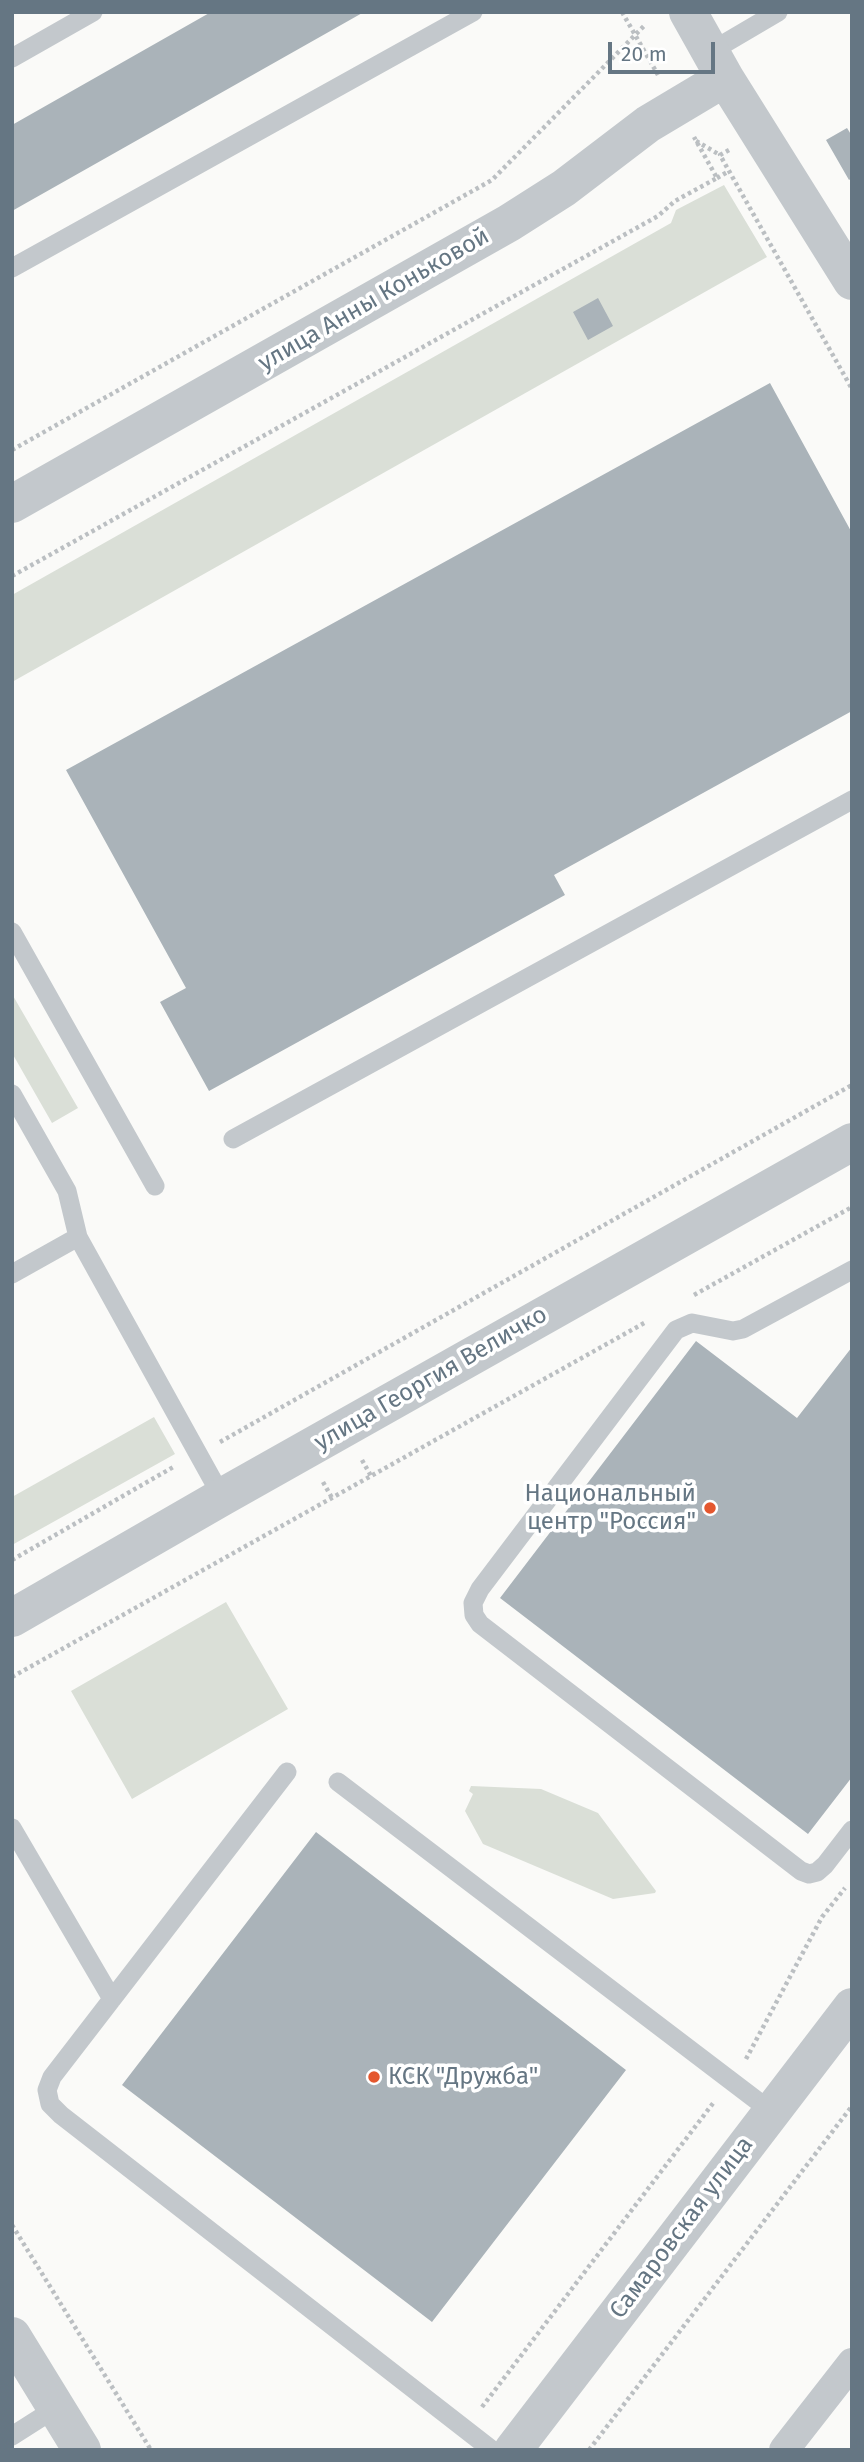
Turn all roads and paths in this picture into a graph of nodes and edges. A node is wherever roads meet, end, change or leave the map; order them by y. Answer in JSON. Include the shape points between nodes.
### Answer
{"nodes":[{"id":1,"x":93,"y":12,"type":"edge"},
{"id":2,"x":473,"y":12,"type":"edge"},
{"id":3,"x":622,"y":12,"type":"edge"},
{"id":4,"x":688,"y":12,"type":"edge"},
{"id":5,"x":778,"y":12,"type":"edge"},
{"id":6,"x":644,"y":26,"type":"dead end"},
{"id":7,"x":635,"y":36,"type":"junction"},
{"id":8,"x":12,"y":58,"type":"edge"},
{"id":9,"x":718,"y":65,"type":"junction"},
{"id":10,"x":676,"y":106,"type":"junction"},
{"id":11,"x":759,"y":133,"type":"junction"},
{"id":12,"x":696,"y":141,"type":"junction"},
{"id":13,"x":720,"y":155,"type":"junction"},
{"id":14,"x":729,"y":171,"type":"junction"},
{"id":15,"x":717,"y":178,"type":"junction"},
{"id":16,"x":12,"y":268,"type":"edge"},
{"id":17,"x":852,"y":281,"type":"edge"},
{"id":18,"x":852,"y":389,"type":"edge"},
{"id":19,"x":12,"y":450,"type":"edge"},
{"id":20,"x":12,"y":504,"type":"edge"},
{"id":21,"x":12,"y":576,"type":"edge"},
{"id":22,"x":852,"y":800,"type":"edge"},
{"id":23,"x":12,"y":932,"type":"edge"},
{"id":24,"x":852,"y":1085,"type":"edge"},
{"id":25,"x":12,"y":1094,"type":"edge"},
{"id":26,"x":233,"y":1139,"type":"dead end"},
{"id":27,"x":852,"y":1142,"type":"edge"},
{"id":28,"x":155,"y":1186,"type":"dead end"},
{"id":29,"x":852,"y":1207,"type":"edge"},
{"id":30,"x":78,"y":1237,"type":"junction"},
{"id":31,"x":852,"y":1270,"type":"edge"},
{"id":32,"x":12,"y":1274,"type":"edge"},
{"id":33,"x":684,"y":1301,"type":"dead end"},
{"id":34,"x":648,"y":1321,"type":"dead end"},
{"id":35,"x":198,"y":1454,"type":"junction"},
{"id":36,"x":222,"y":1497,"type":"junction"},
{"id":37,"x":12,"y":1560,"type":"edge"},
{"id":38,"x":12,"y":1618,"type":"edge"},
{"id":39,"x":12,"y":1677,"type":"edge"},
{"id":40,"x":287,"y":1772,"type":"dead end"},
{"id":41,"x":338,"y":1782,"type":"dead end"},
{"id":42,"x":12,"y":1828,"type":"edge"},
{"id":43,"x":852,"y":1830,"type":"edge"},
{"id":44,"x":852,"y":1879,"type":"edge"},
{"id":45,"x":112,"y":1999,"type":"junction"},
{"id":46,"x":852,"y":2007,"type":"edge"},
{"id":47,"x":731,"y":2080,"type":"junction"},
{"id":48,"x":852,"y":2106,"type":"edge"},
{"id":49,"x":772,"y":2112,"type":"junction"},
{"id":50,"x":12,"y":2225,"type":"edge"},
{"id":51,"x":12,"y":2336,"type":"edge"},
{"id":52,"x":852,"y":2363,"type":"edge"},
{"id":53,"x":56,"y":2408,"type":"junction"},
{"id":54,"x":465,"y":2429,"type":"junction"},
{"id":55,"x":12,"y":2436,"type":"edge"},
{"id":56,"x":82,"y":2450,"type":"edge"},
{"id":57,"x":151,"y":2450,"type":"edge"},
{"id":58,"x":492,"y":2450,"type":"edge"},
{"id":59,"x":513,"y":2450,"type":"edge"},
{"id":60,"x":589,"y":2450,"type":"edge"},
{"id":61,"x":784,"y":2450,"type":"edge"}],
"edges":[{"from":1,"to":8,"type":"lane"},
{"from":2,"to":16,"type":"lane"},
{"from":3,"to":7,"type":"path"},
{"from":4,"to":9,"type":"street"},
{"from":5,"to":9,"type":"lane"},
{"from":6,"to":7,"type":"path"},
{"from":7,"to":10,"type":"path"},
{"from":7,"to":19,"type":"path","via":[[492,180]]},
{"from":9,"to":10,"type":"street","name":"улица Анны Коньковой"},
{"from":9,"to":11,"type":"street"},
{"from":10,"to":12,"type":"path"},
{"from":10,"to":20,"type":"street","name":"улица Анны Коньковой","via":[[509,223]]},
{"from":11,"to":13,"type":"path"},
{"from":11,"to":17,"type":"street"},
{"from":12,"to":13,"type":"path"},
{"from":12,"to":15,"type":"path"},
{"from":13,"to":14,"type":"path"},
{"from":14,"to":15,"type":"path"},
{"from":14,"to":18,"type":"path"},
{"from":15,"to":21,"type":"path","via":[[646,223]]},
{"from":22,"to":26,"type":"lane"},
{"from":23,"to":28,"type":"lane"},
{"from":24,"to":35,"type":"path"},
{"from":25,"to":30,"type":"lane","via":[[67,1191]]},
{"from":27,"to":36,"type":"street","name":"улица Георгия Величко"},
{"from":29,"to":33,"type":"path"},
{"from":30,"to":32,"type":"lane"},
{"from":30,"to":35,"type":"lane"},
{"from":31,"to":43,"type":"lane","via":[[743,1328],[733,1331],[692,1323],[677,1330],[473,1603],[480,1624],[801,1871],[809,1874],[825,1865]]},
{"from":34,"to":39,"type":"path"},
{"from":35,"to":36,"type":"lane"},
{"from":35,"to":37,"type":"path"},
{"from":36,"to":38,"type":"street","name":"улица Георгия Величко"},
{"from":40,"to":45,"type":"lane"},
{"from":41,"to":47,"type":"lane"},
{"from":42,"to":45,"type":"lane"},
{"from":44,"to":47,"type":"path","via":[[822,1917],[744,2064]]},
{"from":45,"to":54,"type":"lane","via":[[51,2077],[47,2090],[50,2104]]},
{"from":46,"to":49,"type":"street","name":"Самаровская улица"},
{"from":47,"to":49,"type":"lane"},
{"from":47,"to":54,"type":"path"},
{"from":48,"to":60,"type":"path"},
{"from":49,"to":59,"type":"street","name":"Самаровская улица"},
{"from":50,"to":57,"type":"path"},
{"from":51,"to":53,"type":"street"},
{"from":52,"to":61,"type":"street"},
{"from":53,"to":55,"type":"lane"},
{"from":53,"to":56,"type":"street"},
{"from":54,"to":58,"type":"lane"}]}
